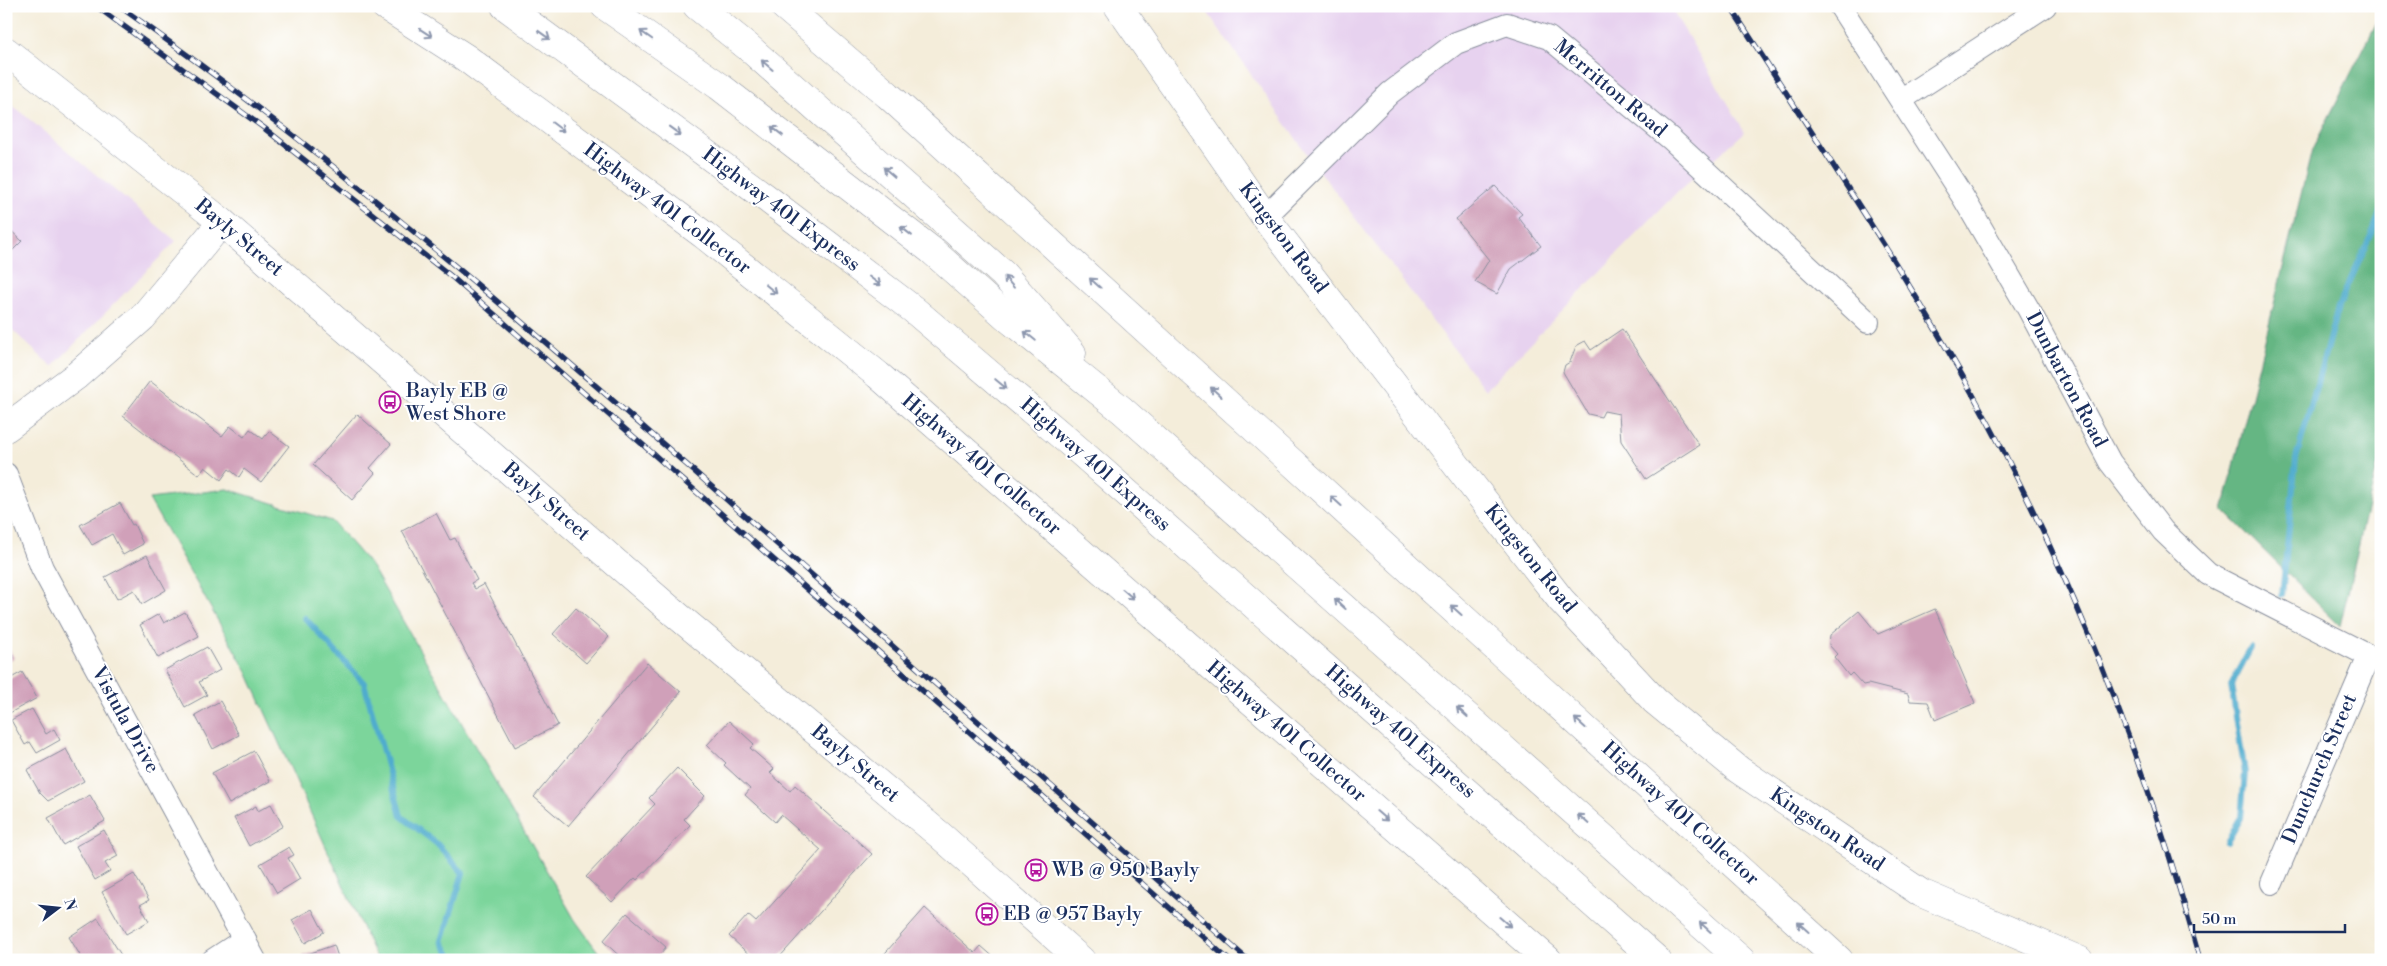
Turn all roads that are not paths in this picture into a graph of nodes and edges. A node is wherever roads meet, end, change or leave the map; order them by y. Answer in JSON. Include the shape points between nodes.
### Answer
{"nodes":[{"id":1,"x":385,"y":6,"type":"edge"},
{"id":2,"x":505,"y":6,"type":"edge"},
{"id":3,"x":605,"y":6,"type":"edge"},
{"id":4,"x":697,"y":6,"type":"edge"},
{"id":5,"x":784,"y":6,"type":"edge"},
{"id":6,"x":1118,"y":6,"type":"edge"},
{"id":7,"x":1840,"y":6,"type":"edge"},
{"id":8,"x":2045,"y":6,"type":"edge"},
{"id":9,"x":6,"y":51,"type":"edge"},
{"id":10,"x":1902,"y":99,"type":"junction"},
{"id":11,"x":1265,"y":217,"type":"junction"},
{"id":12,"x":222,"y":222,"type":"junction"},
{"id":13,"x":1868,"y":322,"type":"dead end"},
{"id":14,"x":1122,"y":410,"type":"junction"},
{"id":15,"x":6,"y":428,"type":"edge"},
{"id":16,"x":6,"y":474,"type":"edge"},
{"id":17,"x":2375,"y":659,"type":"edge"},
{"id":18,"x":2272,"y":883,"type":"dead end"},
{"id":19,"x":245,"y":939,"type":"junction"},
{"id":20,"x":213,"y":960,"type":"edge"},
{"id":21,"x":255,"y":960,"type":"edge"},
{"id":22,"x":1081,"y":960,"type":"edge"},
{"id":23,"x":1548,"y":960,"type":"edge"},
{"id":24,"x":1657,"y":960,"type":"edge"},
{"id":25,"x":1741,"y":960,"type":"edge"},
{"id":26,"x":1839,"y":960,"type":"edge"},
{"id":27,"x":2079,"y":960,"type":"edge"}],
"edges":[{"from":1,"to":23,"type":"main road","name":"Highway 401 Collector","one_way":true,"via":[[466,58],[704,235],[878,375]]},
{"from":2,"to":24,"type":"main road","name":"Highway 401 Express","one_way":true,"via":[[914,310],[1076,448]]},
{"from":14,"to":3,"type":"main road","one_way":true,"via":[[1009,319],[931,250],[720,86]]},
{"from":14,"to":4,"type":"main road","one_way":true,"via":[[1003,274],[748,47]]},
{"from":26,"to":5,"type":"main road","name":"Highway 401 Collector","one_way":true,"via":[[903,108]]},
{"from":6,"to":11,"type":"main road","name":"Kingston Road"},
{"from":7,"to":10,"type":"street","name":"Dunbarton Road"},
{"from":8,"to":10,"type":"street"},
{"from":9,"to":12,"type":"main road","name":"Bayly Street"},
{"from":10,"to":17,"type":"street","name":"Dunbarton Road","via":[[2029,310],[2110,462],[2163,531],[2208,574]]},
{"from":11,"to":13,"type":"street","name":"Merritton Road","via":[[1390,93],[1456,43],[1507,24],[1549,38],[1671,139]]},
{"from":11,"to":27,"type":"main road","name":"Kingston Road","via":[[1561,600],[1655,700],[1739,770],[1921,893]]},
{"from":12,"to":15,"type":"main road","via":[[142,317],[76,376]]},
{"from":12,"to":22,"type":"main road","name":"Bayly Street","via":[[666,606],[941,836]]},
{"from":25,"to":14,"type":"main road","one_way":true},
{"from":16,"to":19,"type":"street","name":"Vistula Drive","via":[[42,568]]},
{"from":17,"to":18,"type":"street","name":"Dunchurch Street"},
{"from":19,"to":20,"type":"street"},
{"from":19,"to":21,"type":"street","name":"Vistula Drive"}]}
